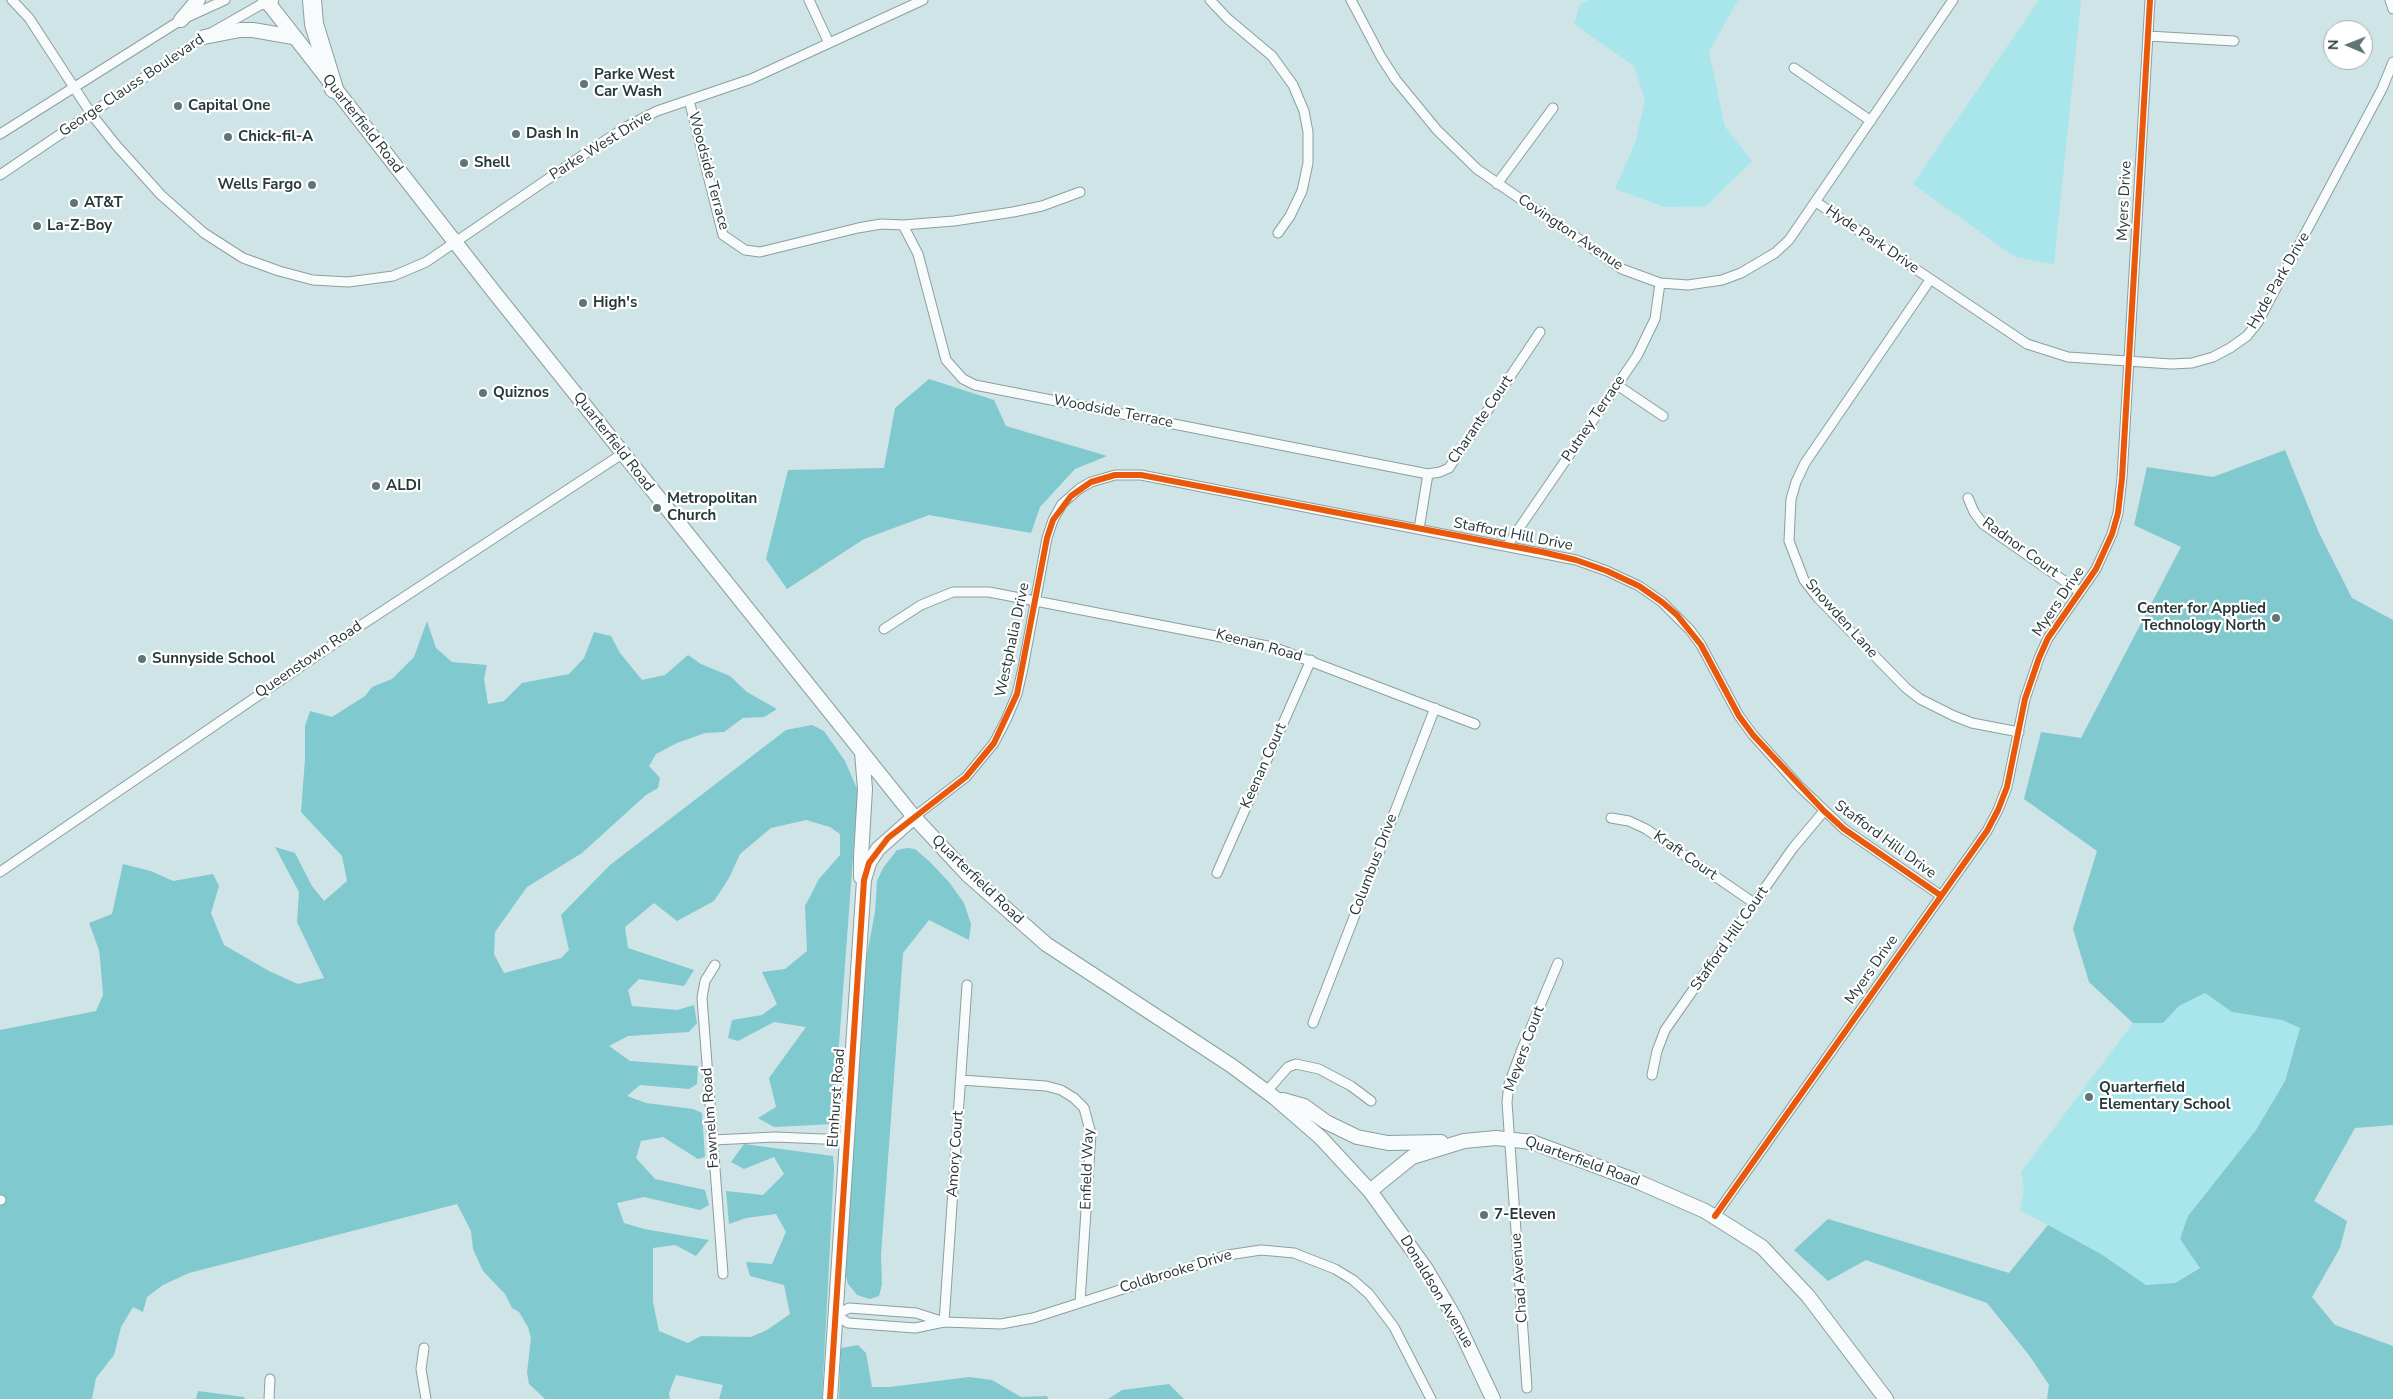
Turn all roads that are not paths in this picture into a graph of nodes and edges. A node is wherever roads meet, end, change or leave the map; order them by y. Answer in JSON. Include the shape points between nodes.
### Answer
{"nodes":[{"id":1,"x":12,"y":0,"type":"edge"},
{"id":2,"x":198,"y":0,"type":"edge"},
{"id":3,"x":225,"y":0,"type":"edge"},
{"id":4,"x":267,"y":0,"type":"edge"},
{"id":5,"x":312,"y":0,"type":"edge"},
{"id":6,"x":809,"y":0,"type":"edge"},
{"id":7,"x":923,"y":0,"type":"edge"},
{"id":8,"x":1210,"y":0,"type":"edge"},
{"id":9,"x":1351,"y":0,"type":"edge"},
{"id":10,"x":1954,"y":0,"type":"edge"},
{"id":11,"x":2150,"y":0,"type":"edge"},
{"id":12,"x":2390,"y":0,"type":"edge"},
{"id":13,"x":2393,"y":9,"type":"edge"},
{"id":14,"x":181,"y":20,"type":"junction"},
{"id":15,"x":2148,"y":36,"type":"junction"},
{"id":16,"x":204,"y":37,"type":"junction"},
{"id":17,"x":293,"y":37,"type":"junction"},
{"id":18,"x":2234,"y":41,"type":"dead end"},
{"id":19,"x":829,"y":44,"type":"junction"},
{"id":20,"x":2393,"y":62,"type":"edge"},
{"id":21,"x":1794,"y":68,"type":"dead end"},
{"id":22,"x":75,"y":87,"type":"junction"},
{"id":23,"x":334,"y":88,"type":"junction"},
{"id":24,"x":689,"y":100,"type":"junction"},
{"id":25,"x":1552,"y":108,"type":"dead end"},
{"id":26,"x":92,"y":115,"type":"junction"},
{"id":27,"x":1871,"y":121,"type":"junction"},
{"id":28,"x":0,"y":134,"type":"edge"},
{"id":29,"x":0,"y":175,"type":"edge"},
{"id":30,"x":1497,"y":184,"type":"junction"},
{"id":31,"x":1080,"y":192,"type":"dead end"},
{"id":32,"x":1816,"y":202,"type":"junction"},
{"id":33,"x":903,"y":224,"type":"junction"},
{"id":34,"x":1278,"y":233,"type":"dead end"},
{"id":35,"x":454,"y":241,"type":"junction"},
{"id":36,"x":1930,"y":280,"type":"junction"},
{"id":37,"x":1660,"y":283,"type":"junction"},
{"id":38,"x":1540,"y":332,"type":"dead end"},
{"id":39,"x":2128,"y":361,"type":"junction"},
{"id":40,"x":1617,"y":385,"type":"junction"},
{"id":41,"x":1663,"y":416,"type":"dead end"},
{"id":42,"x":622,"y":454,"type":"junction"},
{"id":43,"x":1428,"y":474,"type":"junction"},
{"id":44,"x":1071,"y":496,"type":"joint"},
{"id":45,"x":1968,"y":498,"type":"dead end"},
{"id":46,"x":1419,"y":529,"type":"junction"},
{"id":47,"x":1507,"y":546,"type":"junction"},
{"id":48,"x":2080,"y":592,"type":"junction"},
{"id":49,"x":1035,"y":600,"type":"junction"},
{"id":50,"x":884,"y":629,"type":"dead end"},
{"id":51,"x":1311,"y":660,"type":"junction"},
{"id":52,"x":1435,"y":708,"type":"junction"},
{"id":53,"x":1475,"y":724,"type":"dead end"},
{"id":54,"x":2019,"y":732,"type":"junction"},
{"id":55,"x":862,"y":751,"type":"junction"},
{"id":56,"x":1824,"y":811,"type":"junction"},
{"id":57,"x":914,"y":817,"type":"junction"},
{"id":58,"x":1611,"y":818,"type":"dead end"},
{"id":59,"x":0,"y":872,"type":"edge"},
{"id":60,"x":1218,"y":873,"type":"dead end"},
{"id":61,"x":1940,"y":895,"type":"junction"},
{"id":62,"x":862,"y":899,"type":"junction"},
{"id":63,"x":1754,"y":903,"type":"junction"},
{"id":64,"x":1558,"y":963,"type":"dead end"},
{"id":65,"x":715,"y":965,"type":"dead end"},
{"id":66,"x":967,"y":986,"type":"dead end"},
{"id":67,"x":1313,"y":1023,"type":"dead end"},
{"id":68,"x":1652,"y":1075,"type":"dead end"},
{"id":69,"x":961,"y":1080,"type":"junction"},
{"id":70,"x":1271,"y":1095,"type":"junction"},
{"id":71,"x":1371,"y":1101,"type":"dead end"},
{"id":72,"x":1510,"y":1138,"type":"junction"},
{"id":73,"x":713,"y":1140,"type":"junction"},
{"id":74,"x":847,"y":1140,"type":"junction"},
{"id":75,"x":1464,"y":1141,"type":"junction"},
{"id":76,"x":1370,"y":1191,"type":"junction"},
{"id":77,"x":1715,"y":1216,"type":"junction"},
{"id":78,"x":723,"y":1274,"type":"dead end"},
{"id":79,"x":1080,"y":1302,"type":"junction"},
{"id":80,"x":836,"y":1315,"type":"junction"},
{"id":81,"x":944,"y":1322,"type":"junction"},
{"id":82,"x":424,"y":1348,"type":"dead end"},
{"id":83,"x":270,"y":1379,"type":"dead end"},
{"id":84,"x":1527,"y":1388,"type":"dead end"},
{"id":85,"x":269,"y":1399,"type":"edge"},
{"id":86,"x":426,"y":1399,"type":"edge"},
{"id":87,"x":830,"y":1399,"type":"edge"},
{"id":88,"x":1431,"y":1399,"type":"edge"},
{"id":89,"x":1493,"y":1399,"type":"edge"},
{"id":90,"x":1886,"y":1399,"type":"edge"}],
"edges":[{"from":1,"to":22,"type":"street","name":"Parke West Drive","via":[[29,18]]},
{"from":2,"to":14,"type":"main road"},
{"from":3,"to":14,"type":"street","name":"George Clauss Boulevard"},
{"from":4,"to":16,"type":"street","name":"George Clauss Boulevard"},
{"from":4,"to":17,"type":"main road","name":"Quarterfield Road"},
{"from":5,"to":23,"type":"highway","via":[[314,24]]},
{"from":6,"to":19,"type":"street"},
{"from":7,"to":19,"type":"street","name":"Parke West Drive"},
{"from":8,"to":34,"type":"street","via":[[1272,56],[1293,85],[1304,111],[1308,163],[1302,191]]},
{"from":9,"to":30,"type":"street","name":"Covington Avenue","via":[[1381,57],[1414,104],[1456,150]]},
{"from":10,"to":27,"type":"street","name":"Covington Avenue"},
{"from":11,"to":15,"type":"street","name":"Myers Drive"},
{"from":12,"to":13,"type":"street"},
{"from":14,"to":22,"type":"street","name":"George Clauss Boulevard"},
{"from":15,"to":18,"type":"street"},
{"from":15,"to":39,"type":"street","name":"Myers Drive"},
{"from":16,"to":17,"type":"main road","via":[[240,30]]},
{"from":16,"to":26,"type":"street","name":"George Clauss Boulevard"},
{"from":17,"to":23,"type":"main road","name":"Quarterfield Road"},
{"from":19,"to":24,"type":"street","name":"Parke West Drive","via":[[752,80]]},
{"from":20,"to":39,"type":"street","name":"Hyde Park Drive","via":[[2382,89],[2267,307],[2247,336],[2222,353],[2192,363]]},
{"from":21,"to":27,"type":"street"},
{"from":22,"to":26,"type":"street","name":"Parke West Drive"},
{"from":22,"to":28,"type":"street","name":"George Clauss Boulevard"},
{"from":23,"to":35,"type":"main road","name":"Quarterfield Road"},
{"from":24,"to":33,"type":"street","name":"Woodside Terrace","via":[[723,235],[733,244],[760,252],[858,228]]},
{"from":24,"to":35,"type":"street","name":"Parke West Drive","via":[[626,127]]},
{"from":25,"to":30,"type":"street"},
{"from":26,"to":29,"type":"street","name":"George Clauss Boulevard"},
{"from":26,"to":35,"type":"street","name":"Parke West Drive","via":[[161,195],[204,233],[243,258],[278,271],[313,280],[339,282],[393,276],[426,262]]},
{"from":27,"to":32,"type":"street","name":"Covington Avenue"},
{"from":30,"to":37,"type":"street","name":"Covington Avenue","via":[[1622,269]]},
{"from":31,"to":33,"type":"street","name":"Woodside Terrace","via":[[1042,206],[1013,212],[954,221]]},
{"from":32,"to":36,"type":"street","name":"Hyde Park Drive"},
{"from":32,"to":37,"type":"street","name":"Covington Avenue","via":[[1789,240],[1758,265],[1728,278],[1704,283]]},
{"from":33,"to":43,"type":"street","name":"Woodside Terrace","via":[[918,254],[946,360],[962,378],[975,385]]},
{"from":35,"to":42,"type":"main road","name":"Quarterfield Road"},
{"from":36,"to":39,"type":"street","name":"Hyde Park Drive","via":[[2027,344],[2068,357]]},
{"from":36,"to":54,"type":"street","name":"Snowden Lane","via":[[1805,463],[1791,499],[1789,541],[1804,580],[1819,599],[1906,688],[1954,716]]},
{"from":37,"to":40,"type":"street","name":"Putney Terrace","via":[[1655,319],[1647,338]]},
{"from":38,"to":43,"type":"street","name":"Charante Court","via":[[1449,468]]},
{"from":39,"to":48,"type":"street","name":"Myers Drive","via":[[2118,513],[2105,552]]},
{"from":40,"to":41,"type":"street"},
{"from":40,"to":47,"type":"street","name":"Putney Terrace"},
{"from":42,"to":55,"type":"main road","name":"Quarterfield Road"},
{"from":42,"to":59,"type":"street","name":"Queenstown Road","via":[[360,626]]},
{"from":43,"to":46,"type":"street"},
{"from":44,"to":46,"type":"street","name":"Stafford Hill Drive","via":[[1103,478],[1141,475]]},
{"from":44,"to":49,"type":"street","name":"Westphalia Drive","via":[[1053,520],[1046,538]]},
{"from":45,"to":48,"type":"street","name":"Radnor Court","via":[[1983,524]]},
{"from":46,"to":47,"type":"street","name":"Stafford Hill Drive"},
{"from":47,"to":56,"type":"street","name":"Stafford Hill Drive","via":[[1576,560],[1607,571],[1662,602],[1701,645],[1739,716],[1753,735]]},
{"from":48,"to":54,"type":"street","name":"Myers Drive","via":[[2038,658]]},
{"from":49,"to":50,"type":"street","name":"Keenan Road","via":[[989,592],[953,592],[921,605]]},
{"from":49,"to":51,"type":"street","name":"Keenan Road","via":[[1245,640]]},
{"from":49,"to":57,"type":"street","name":"Westphalia Drive","via":[[1017,694],[994,743],[966,777]]},
{"from":51,"to":52,"type":"street","name":"Keenan Road"},
{"from":51,"to":60,"type":"street","name":"Keenan Court"},
{"from":52,"to":53,"type":"street","name":"Keenan Road"},
{"from":52,"to":67,"type":"street","name":"Columbus Drive"},
{"from":54,"to":61,"type":"street","name":"Myers Drive","via":[[2007,787],[1998,810],[1987,831]]},
{"from":55,"to":57,"type":"main road","name":"Quarterfield Road"},
{"from":55,"to":62,"type":"main road","via":[[865,789]]},
{"from":56,"to":61,"type":"street","name":"Stafford Hill Drive","via":[[1844,829]]},
{"from":56,"to":63,"type":"street","name":"Stafford Hill Court"},
{"from":57,"to":62,"type":"main road","name":"Elmhurst Road","via":[[878,849],[869,864]]},
{"from":57,"to":70,"type":"main road","name":"Quarterfield Road","via":[[975,882],[1046,944]]},
{"from":58,"to":63,"type":"street","name":"Kraft Court","via":[[1646,829]]},
{"from":61,"to":77,"type":"street","name":"Myers Drive"},
{"from":62,"to":74,"type":"main road","name":"Elmhurst Road"},
{"from":63,"to":68,"type":"street","name":"Stafford Hill Court","via":[[1666,1030]]},
{"from":64,"to":72,"type":"street","name":"Meyers Court","via":[[1509,1084],[1507,1120]]},
{"from":65,"to":73,"type":"street","name":"Fawnelm Road","via":[[705,982],[702,998]]},
{"from":66,"to":69,"type":"street","name":"Amory Court"},
{"from":69,"to":79,"type":"street","name":"Enfield Way","via":[[1046,1086],[1061,1090],[1084,1108],[1092,1134]]},
{"from":69,"to":81,"type":"street","name":"Amory Court"},
{"from":70,"to":71,"type":"street","via":[[1288,1067],[1296,1064],[1318,1069],[1352,1086]]},
{"from":70,"to":75,"type":"main road","via":[[1304,1106],[1326,1122],[1357,1137],[1388,1143]]},
{"from":70,"to":76,"type":"main road","name":"Quarterfield Road","via":[[1321,1138]]},
{"from":72,"to":75,"type":"main road","name":"Quarterfield Road"},
{"from":72,"to":77,"type":"main road","name":"Quarterfield Road","via":[[1532,1142],[1598,1166]]},
{"from":72,"to":84,"type":"street","name":"Chad Avenue"},
{"from":73,"to":74,"type":"street","via":[[774,1137]]},
{"from":73,"to":78,"type":"street","name":"Fawnelm Road"},
{"from":74,"to":80,"type":"main road","name":"Elmhurst Road"},
{"from":75,"to":76,"type":"main road","name":"Quarterfield Road","via":[[1412,1156]]},
{"from":76,"to":89,"type":"main road","name":"Donaldson Avenue","via":[[1426,1269],[1455,1318]]},
{"from":77,"to":90,"type":"main road","name":"Quarterfield Road","via":[[1762,1247],[1776,1261],[1808,1296]]},
{"from":79,"to":81,"type":"street","name":"Coldbrooke Drive","via":[[1032,1318],[1001,1324]]},
{"from":79,"to":88,"type":"street","name":"Coldbrooke Drive","via":[[1228,1255],[1261,1250],[1294,1253],[1335,1269],[1369,1294],[1394,1327]]},
{"from":80,"to":81,"type":"street","name":"Coldbrooke Drive","via":[[848,1323],[915,1328]]},
{"from":80,"to":81,"type":"street","name":"Coldbrooke Drive","via":[[849,1308],[916,1313]]},
{"from":80,"to":87,"type":"main road","name":"Elmhurst Road"},
{"from":82,"to":86,"type":"street","via":[[421,1369]]},
{"from":83,"to":85,"type":"street"}]}
